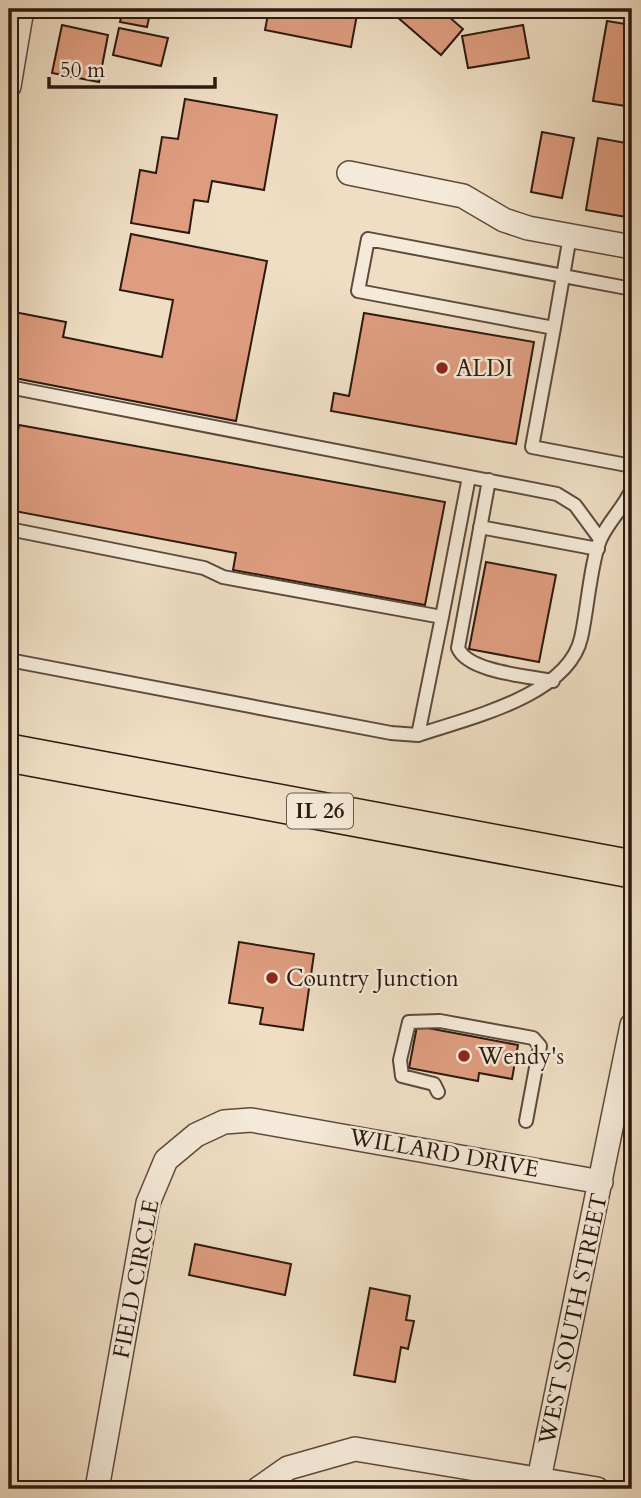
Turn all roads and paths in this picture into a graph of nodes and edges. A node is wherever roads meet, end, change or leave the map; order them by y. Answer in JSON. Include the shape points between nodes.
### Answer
{"nodes":[{"id":1,"x":22,"y":9,"type":"edge"},
{"id":2,"x":9,"y":86,"type":"edge"},
{"id":3,"x":349,"y":173,"type":"dead end"},
{"id":4,"x":570,"y":236,"type":"junction"},
{"id":5,"x":632,"y":247,"type":"edge"},
{"id":6,"x":564,"y":276,"type":"junction"},
{"id":7,"x":632,"y":289,"type":"edge"},
{"id":8,"x":554,"y":328,"type":"junction"},
{"id":9,"x":9,"y":387,"type":"edge"},
{"id":10,"x":632,"y":466,"type":"edge"},
{"id":11,"x":469,"y":477,"type":"junction"},
{"id":12,"x":489,"y":480,"type":"junction"},
{"id":13,"x":632,"y":489,"type":"edge"},
{"id":14,"x":480,"y":527,"type":"junction"},
{"id":15,"x":9,"y":529,"type":"edge"},
{"id":16,"x":599,"y":544,"type":"junction"},
{"id":17,"x":442,"y":617,"type":"junction"},
{"id":18,"x":9,"y":660,"type":"edge"},
{"id":19,"x":553,"y":681,"type":"junction"},
{"id":20,"x":418,"y":735,"type":"junction"},
{"id":21,"x":9,"y":753,"type":"edge"},
{"id":22,"x":632,"y":869,"type":"edge"},
{"id":23,"x":632,"y":1024,"type":"edge"},
{"id":24,"x":438,"y":1092,"type":"dead end"},
{"id":25,"x":526,"y":1121,"type":"dead end"},
{"id":26,"x":287,"y":1125,"type":"joint"},
{"id":27,"x":601,"y":1182,"type":"junction"},
{"id":28,"x":538,"y":1485,"type":"edge"},
{"id":29,"x":97,"y":1489,"type":"edge"},
{"id":30,"x":257,"y":1489,"type":"edge"},
{"id":31,"x":597,"y":1489,"type":"edge"}],
"edges":[{"from":1,"to":2,"type":"street"},
{"from":3,"to":4,"type":"street","via":[[463,196],[515,225]]},
{"from":4,"to":5,"type":"street"},
{"from":4,"to":6,"type":"lane"},
{"from":6,"to":7,"type":"lane"},
{"from":6,"to":8,"type":"lane"},
{"from":6,"to":8,"type":"lane","via":[[369,239],[358,291]]},
{"from":8,"to":10,"type":"lane","via":[[532,447]]},
{"from":9,"to":11,"type":"lane"},
{"from":11,"to":12,"type":"lane"},
{"from":11,"to":17,"type":"lane"},
{"from":12,"to":14,"type":"lane"},
{"from":12,"to":16,"type":"lane","via":[[564,496],[580,511]]},
{"from":13,"to":16,"type":"lane"},
{"from":14,"to":16,"type":"lane"},
{"from":14,"to":19,"type":"lane","via":[[458,639],[460,653],[474,664]]},
{"from":15,"to":17,"type":"lane","via":[[204,568],[223,577]]},
{"from":16,"to":19,"type":"lane","via":[[581,641],[571,663]]},
{"from":17,"to":20,"type":"lane"},
{"from":18,"to":20,"type":"lane"},
{"from":19,"to":20,"type":"lane","via":[[486,712]]},
{"from":21,"to":22,"type":"main road","number":"IL 26"},
{"from":23,"to":27,"type":"street","name":"WEST SOUTH STREET"},
{"from":24,"to":25,"type":"lane","via":[[433,1084],[402,1076],[400,1060],[409,1022],[440,1021],[533,1038],[540,1046]]},
{"from":26,"to":27,"type":"street","name":"WILLARD DRIVE"},
{"from":26,"to":29,"type":"street","name":"FIELD CIRCLE","via":[[224,1122],[196,1135],[166,1160],[148,1203]]},
{"from":27,"to":28,"type":"street","name":"WEST SOUTH STREET"},
{"from":28,"to":30,"type":"street","via":[[355,1449],[288,1468]]},
{"from":28,"to":31,"type":"street"}]}
